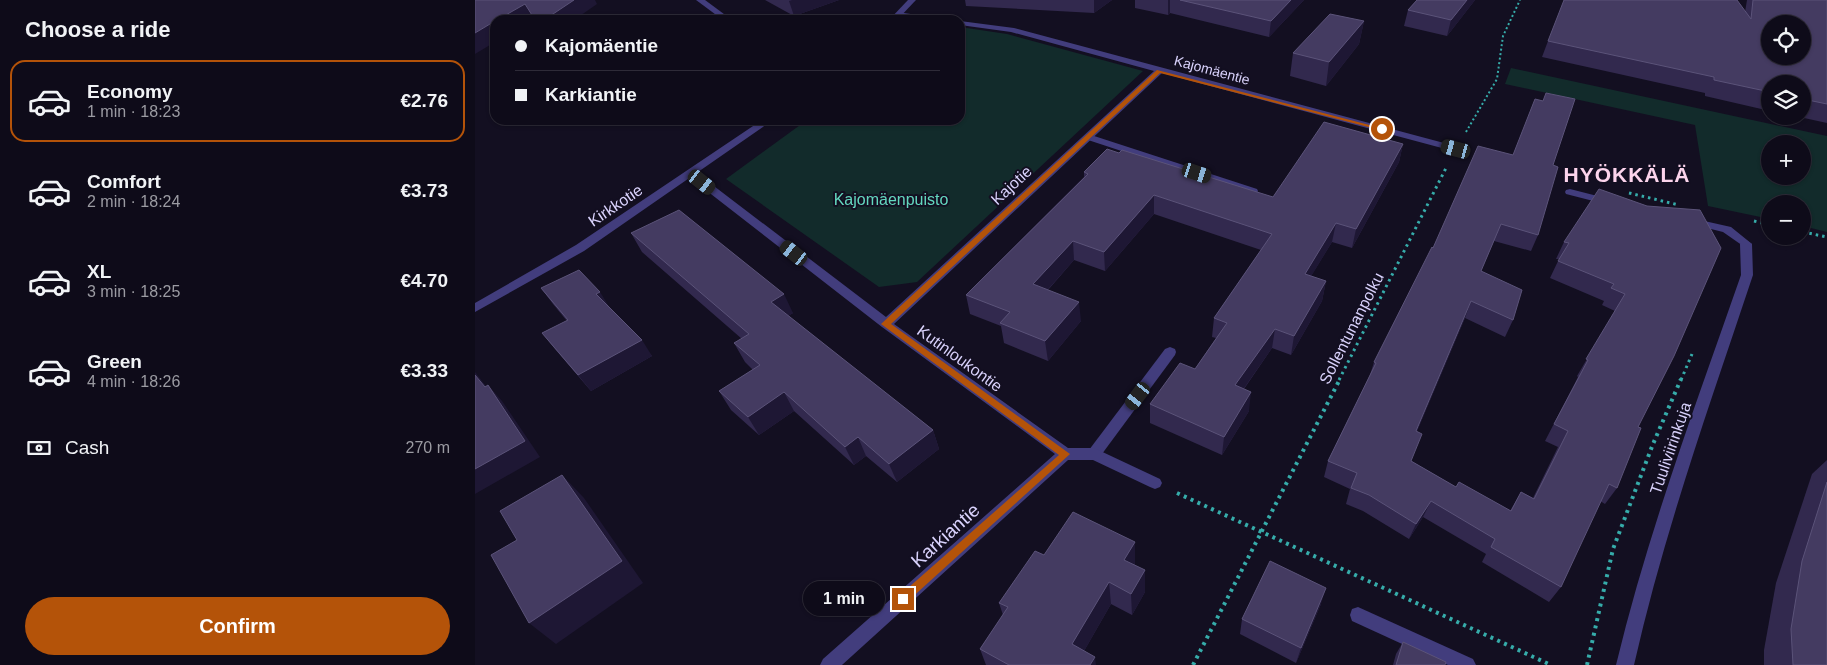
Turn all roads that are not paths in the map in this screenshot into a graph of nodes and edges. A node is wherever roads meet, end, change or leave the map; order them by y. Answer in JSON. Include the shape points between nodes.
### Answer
{"nodes":[{"id":1,"x":700,"y":0,"type":"edge"},
{"id":2,"x":912,"y":0,"type":"edge"},
{"id":3,"x":721,"y":15,"type":"edge"},
{"id":4,"x":898,"y":15,"type":"edge"},
{"id":5,"x":965,"y":24,"type":"edge"},
{"id":6,"x":1159,"y":71,"type":"junction"},
{"id":7,"x":761,"y":125,"type":"edge"},
{"id":8,"x":1088,"y":137,"type":"junction"},
{"id":9,"x":1456,"y":149,"type":"road end"},
{"id":10,"x":687,"y":176,"type":"junction"},
{"id":11,"x":1253,"y":191,"type":"edge"},
{"id":12,"x":1570,"y":192,"type":"dead end"},
{"id":13,"x":1618,"y":204,"type":"edge"},
{"id":14,"x":1676,"y":217,"type":"edge"},
{"id":15,"x":475,"y":308,"type":"edge"},
{"id":16,"x":885,"y":324,"type":"junction"},
{"id":17,"x":1170,"y":352,"type":"dead end"},
{"id":18,"x":1065,"y":454,"type":"junction"},
{"id":19,"x":1094,"y":454,"type":"junction"},
{"id":20,"x":1155,"y":483,"type":"road end"},
{"id":21,"x":1358,"y":614,"type":"dead end"},
{"id":22,"x":829,"y":665,"type":"edge"},
{"id":23,"x":1467,"y":665,"type":"edge"},
{"id":24,"x":1625,"y":665,"type":"edge"}],
"edges":[{"from":1,"to":3,"type":"street"},
{"from":2,"to":4,"type":"street"},
{"from":5,"to":6,"type":"street","name":"Kajomäentie","via":[[1011,30]]},
{"from":6,"to":8,"type":"street","name":"Kajotie"},
{"from":6,"to":9,"type":"street","name":"Kajomäentie"},
{"from":7,"to":10,"type":"street","name":"Kirkkotie"},
{"from":8,"to":11,"type":"street"},
{"from":8,"to":16,"type":"street","name":"Kajotie"},
{"from":10,"to":15,"type":"street","name":"Kirkkotie","via":[[580,248]]},
{"from":10,"to":16,"type":"street","name":"Kutinloukontie","via":[[702,182]]},
{"from":12,"to":13,"type":"street"},
{"from":14,"to":24,"type":"street","name":"Tuuliviirinkuja","via":[[1727,229],[1746,244],[1747,275],[1678,477],[1649,570]]},
{"from":16,"to":18,"type":"street","name":"Kutinloukontie"},
{"from":17,"to":19,"type":"street"},
{"from":18,"to":19,"type":"street"},
{"from":18,"to":22,"type":"street","name":"Karkiantie"},
{"from":19,"to":20,"type":"street"},
{"from":21,"to":23,"type":"street"}]}
